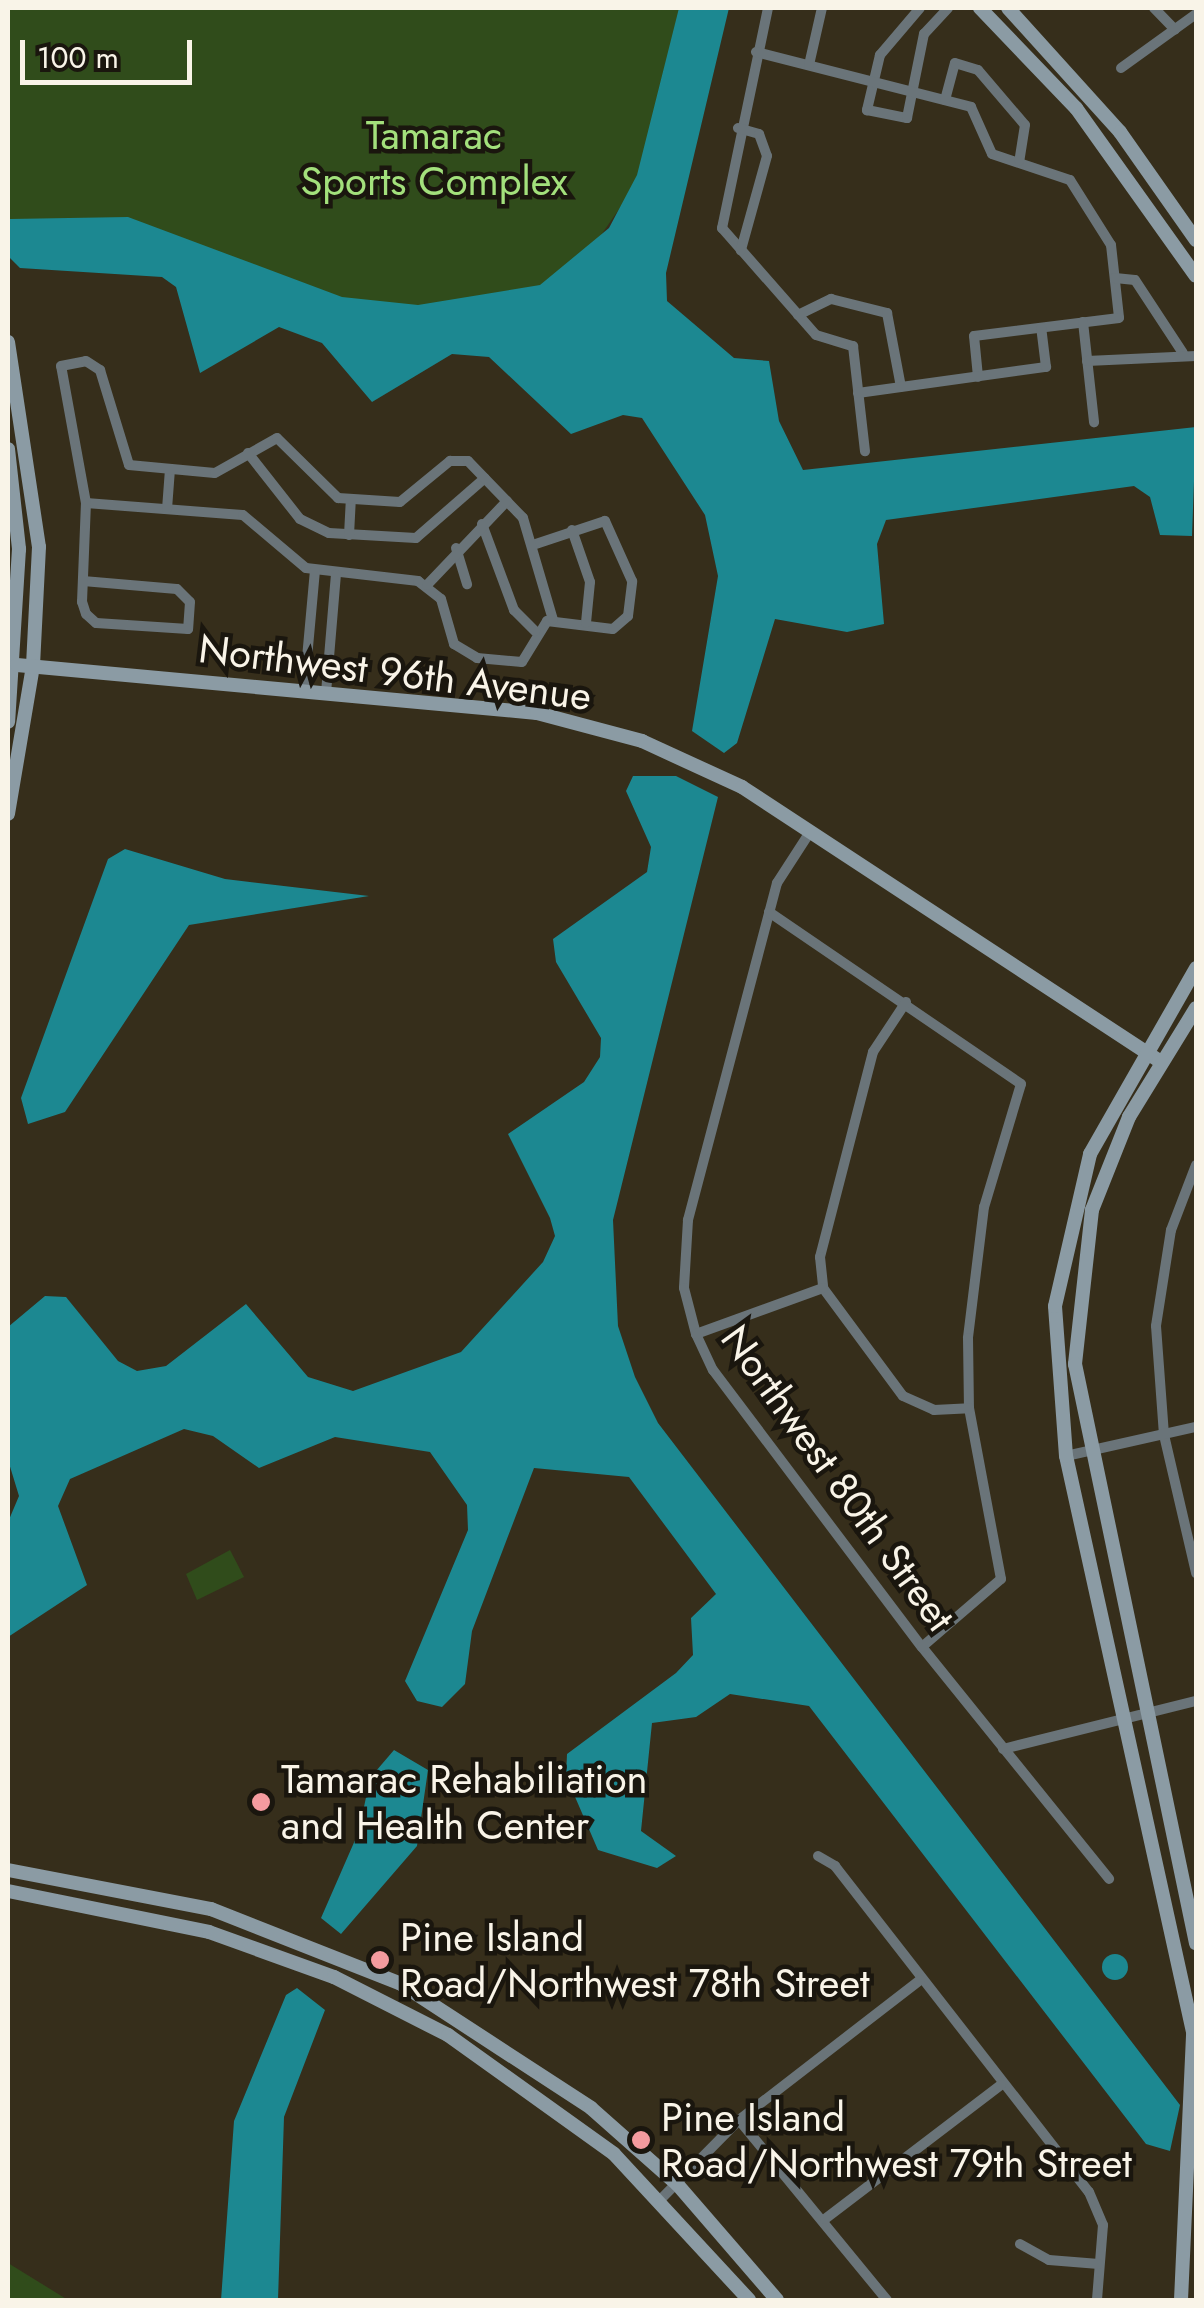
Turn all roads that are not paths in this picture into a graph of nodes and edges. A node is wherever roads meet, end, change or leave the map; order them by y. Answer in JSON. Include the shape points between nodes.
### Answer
{"nodes":[{"id":1,"x":768,"y":8,"type":"edge"},
{"id":2,"x":822,"y":8,"type":"edge"},
{"id":3,"x":920,"y":8,"type":"edge"},
{"id":4,"x":948,"y":8,"type":"edge"},
{"id":5,"x":980,"y":8,"type":"edge"},
{"id":6,"x":1008,"y":8,"type":"edge"},
{"id":7,"x":1154,"y":8,"type":"edge"},
{"id":8,"x":1196,"y":14,"type":"edge"},
{"id":9,"x":1174,"y":30,"type":"junction"},
{"id":10,"x":756,"y":52,"type":"junction"},
{"id":11,"x":809,"y":65,"type":"junction"},
{"id":12,"x":1121,"y":68,"type":"dead end"},
{"id":13,"x":874,"y":82,"type":"junction"},
{"id":14,"x":913,"y":92,"type":"junction"},
{"id":15,"x":945,"y":100,"type":"junction"},
{"id":16,"x":738,"y":128,"type":"junction"},
{"id":17,"x":1018,"y":161,"type":"junction"},
{"id":18,"x":1196,"y":240,"type":"edge"},
{"id":19,"x":742,"y":250,"type":"junction"},
{"id":20,"x":1196,"y":276,"type":"edge"},
{"id":21,"x":1115,"y":278,"type":"junction"},
{"id":22,"x":798,"y":316,"type":"junction"},
{"id":23,"x":1084,"y":322,"type":"junction"},
{"id":24,"x":1040,"y":328,"type":"junction"},
{"id":25,"x":8,"y":342,"type":"edge"},
{"id":26,"x":1183,"y":353,"type":"junction"},
{"id":27,"x":1196,"y":356,"type":"edge"},
{"id":28,"x":1088,"y":360,"type":"junction"},
{"id":29,"x":978,"y":377,"type":"junction"},
{"id":30,"x":901,"y":387,"type":"junction"},
{"id":31,"x":858,"y":393,"type":"junction"},
{"id":32,"x":1094,"y":422,"type":"dead end"},
{"id":33,"x":8,"y":449,"type":"edge"},
{"id":34,"x":865,"y":451,"type":"dead end"},
{"id":35,"x":248,"y":453,"type":"junction"},
{"id":36,"x":170,"y":469,"type":"junction"},
{"id":37,"x":485,"y":478,"type":"junction"},
{"id":38,"x":350,"y":498,"type":"junction"},
{"id":39,"x":507,"y":501,"type":"junction"},
{"id":40,"x":86,"y":502,"type":"junction"},
{"id":41,"x":168,"y":509,"type":"junction"},
{"id":42,"x":482,"y":524,"type":"junction"},
{"id":43,"x":572,"y":530,"type":"junction"},
{"id":44,"x":348,"y":535,"type":"junction"},
{"id":45,"x":536,"y":544,"type":"junction"},
{"id":46,"x":456,"y":548,"type":"junction"},
{"id":47,"x":315,"y":570,"type":"junction"},
{"id":48,"x":336,"y":574,"type":"junction"},
{"id":49,"x":83,"y":582,"type":"junction"},
{"id":50,"x":467,"y":584,"type":"dead end"},
{"id":51,"x":427,"y":585,"type":"junction"},
{"id":52,"x":311,"y":614,"type":"junction"},
{"id":53,"x":332,"y":617,"type":"junction"},
{"id":54,"x":553,"y":620,"type":"junction"},
{"id":55,"x":586,"y":623,"type":"junction"},
{"id":56,"x":534,"y":631,"type":"junction"},
{"id":57,"x":12,"y":664,"type":"edge"},
{"id":58,"x":33,"y":666,"type":"junction"},
{"id":59,"x":304,"y":690,"type":"junction"},
{"id":60,"x":326,"y":692,"type":"junction"},
{"id":61,"x":8,"y":722,"type":"edge"},
{"id":62,"x":8,"y":814,"type":"edge"},
{"id":63,"x":810,"y":832,"type":"junction"},
{"id":64,"x":769,"y":912,"type":"junction"},
{"id":65,"x":1196,"y":968,"type":"edge"},
{"id":66,"x":906,"y":1002,"type":"junction"},
{"id":67,"x":1196,"y":1008,"type":"edge"},
{"id":68,"x":1142,"y":1050,"type":"junction"},
{"id":69,"x":1161,"y":1062,"type":"junction"},
{"id":70,"x":1196,"y":1166,"type":"edge"},
{"id":71,"x":823,"y":1288,"type":"junction"},
{"id":72,"x":696,"y":1334,"type":"junction"},
{"id":73,"x":969,"y":1408,"type":"junction"},
{"id":74,"x":1196,"y":1428,"type":"edge"},
{"id":75,"x":1164,"y":1434,"type":"junction"},
{"id":76,"x":1087,"y":1452,"type":"junction"},
{"id":77,"x":1066,"y":1456,"type":"junction"},
{"id":78,"x":1196,"y":1566,"type":"edge"},
{"id":79,"x":922,"y":1647,"type":"junction"},
{"id":80,"x":1196,"y":1701,"type":"edge"},
{"id":81,"x":1145,"y":1714,"type":"junction"},
{"id":82,"x":1125,"y":1718,"type":"junction"},
{"id":83,"x":1003,"y":1749,"type":"junction"},
{"id":84,"x":818,"y":1856,"type":"dead end"},
{"id":85,"x":8,"y":1870,"type":"edge"},
{"id":86,"x":1109,"y":1879,"type":"dead end"},
{"id":87,"x":8,"y":1892,"type":"edge"},
{"id":88,"x":1196,"y":1943,"type":"edge"},
{"id":89,"x":920,"y":1980,"type":"junction"},
{"id":90,"x":1002,"y":2085,"type":"junction"},
{"id":91,"x":739,"y":2120,"type":"junction"},
{"id":92,"x":676,"y":2184,"type":"junction"},
{"id":93,"x":661,"y":2199,"type":"junction"},
{"id":94,"x":824,"y":2219,"type":"junction"},
{"id":95,"x":1020,"y":2244,"type":"dead end"},
{"id":96,"x":1099,"y":2264,"type":"junction"},
{"id":97,"x":749,"y":2300,"type":"edge"},
{"id":98,"x":777,"y":2300,"type":"edge"},
{"id":99,"x":886,"y":2300,"type":"edge"},
{"id":100,"x":1097,"y":2300,"type":"edge"},
{"id":101,"x":1181,"y":2300,"type":"edge"}],
"edges":[{"from":1,"to":10,"type":"street"},
{"from":2,"to":11,"type":"street"},
{"from":3,"to":13,"type":"street","via":[[880,55]]},
{"from":4,"to":14,"type":"street","via":[[924,34]]},
{"from":5,"to":20,"type":"street","via":[[1076,108]]},
{"from":6,"to":18,"type":"street","via":[[1120,132]]},
{"from":7,"to":9,"type":"street"},
{"from":8,"to":9,"type":"street"},
{"from":9,"to":12,"type":"street"},
{"from":10,"to":11,"type":"street"},
{"from":10,"to":16,"type":"street"},
{"from":11,"to":13,"type":"street"},
{"from":13,"to":14,"type":"street"},
{"from":13,"to":14,"type":"street","via":[[867,110],[908,118]]},
{"from":14,"to":15,"type":"street"},
{"from":15,"to":17,"type":"street","via":[[984,118],[992,154]]},
{"from":15,"to":17,"type":"street","via":[[955,63],[978,70],[1026,125]]},
{"from":16,"to":19,"type":"street","via":[[722,228]]},
{"from":16,"to":19,"type":"street","via":[[759,134],[767,156]]},
{"from":17,"to":21,"type":"street","via":[[1070,180],[1111,245]]},
{"from":19,"to":22,"type":"street"},
{"from":21,"to":23,"type":"street","via":[[1120,318]]},
{"from":21,"to":26,"type":"street","via":[[1135,280]]},
{"from":22,"to":30,"type":"street","via":[[830,299],[887,313]]},
{"from":22,"to":31,"type":"street","via":[[816,335],[853,346]]},
{"from":23,"to":24,"type":"street"},
{"from":23,"to":28,"type":"street"},
{"from":24,"to":29,"type":"street","via":[[974,336]]},
{"from":24,"to":29,"type":"street","via":[[1046,367]]},
{"from":25,"to":58,"type":"street","via":[[39,547]]},
{"from":26,"to":27,"type":"street"},
{"from":26,"to":28,"type":"street"},
{"from":28,"to":32,"type":"street"},
{"from":29,"to":30,"type":"street"},
{"from":30,"to":31,"type":"street"},
{"from":31,"to":34,"type":"street"},
{"from":33,"to":57,"type":"street"},
{"from":35,"to":36,"type":"street","via":[[215,473]]},
{"from":35,"to":38,"type":"street","via":[[266,439],[286,441],[328,492]]},
{"from":35,"to":44,"type":"street","via":[[300,518]]},
{"from":36,"to":40,"type":"street","via":[[121,459],[100,370],[86,361],[61,366]]},
{"from":36,"to":41,"type":"street"},
{"from":37,"to":38,"type":"street","via":[[459,459],[400,502]]},
{"from":37,"to":39,"type":"street"},
{"from":37,"to":44,"type":"street","via":[[425,534]]},
{"from":38,"to":44,"type":"street"},
{"from":39,"to":42,"type":"street"},
{"from":39,"to":45,"type":"street"},
{"from":40,"to":41,"type":"street"},
{"from":40,"to":49,"type":"street"},
{"from":41,"to":47,"type":"street","via":[[256,519]]},
{"from":42,"to":46,"type":"street"},
{"from":42,"to":56,"type":"street","via":[[514,610]]},
{"from":43,"to":45,"type":"street"},
{"from":43,"to":55,"type":"street","via":[[590,582]]},
{"from":43,"to":55,"type":"street","via":[[605,521],[632,581],[628,616],[613,629]]},
{"from":45,"to":54,"type":"street"},
{"from":46,"to":50,"type":"street"},
{"from":46,"to":51,"type":"street"},
{"from":47,"to":48,"type":"street"},
{"from":47,"to":52,"type":"street"},
{"from":48,"to":51,"type":"street"},
{"from":48,"to":53,"type":"street"},
{"from":49,"to":49,"type":"street","via":[[177,589],[190,602],[188,629],[96,623],[86,614]]},
{"from":51,"to":56,"type":"street","via":[[461,652],[522,662]]},
{"from":52,"to":53,"type":"street"},
{"from":52,"to":59,"type":"street"},
{"from":53,"to":60,"type":"street"},
{"from":54,"to":55,"type":"street"},
{"from":54,"to":56,"type":"street"},
{"from":57,"to":58,"type":"street","name":"Northwest 96th Avenue"},
{"from":57,"to":61,"type":"street"},
{"from":58,"to":59,"type":"street","name":"Northwest 96th Avenue"},
{"from":58,"to":62,"type":"street"},
{"from":59,"to":60,"type":"street","name":"Northwest 96th Avenue"},
{"from":60,"to":63,"type":"street","name":"Northwest 96th Avenue","via":[[591,724],[694,762]]},
{"from":63,"to":64,"type":"street","name":"Northwest 80th Street"},
{"from":63,"to":68,"type":"street","name":"Northwest 96th Avenue"},
{"from":64,"to":66,"type":"street"},
{"from":64,"to":72,"type":"street","name":"Northwest 80th Street","via":[[688,1220],[684,1288]]},
{"from":65,"to":68,"type":"street"},
{"from":66,"to":71,"type":"street","via":[[873,1052],[820,1257]]},
{"from":66,"to":73,"type":"street","via":[[1022,1084],[972,1278]]},
{"from":67,"to":69,"type":"street"},
{"from":68,"to":69,"type":"street","name":"Northwest 96th Avenue"},
{"from":68,"to":77,"type":"street","via":[[1090,1154],[1062,1258],[1054,1364]]},
{"from":69,"to":76,"type":"street","via":[[1110,1160],[1081,1260],[1075,1364]]},
{"from":70,"to":75,"type":"street","via":[[1162,1281]]},
{"from":71,"to":72,"type":"street"},
{"from":71,"to":73,"type":"street","via":[[903,1396],[934,1410]]},
{"from":72,"to":79,"type":"street","name":"Northwest 80th Street","via":[[713,1370]]},
{"from":73,"to":79,"type":"street","via":[[1001,1578]]},
{"from":74,"to":75,"type":"street"},
{"from":75,"to":76,"type":"street"},
{"from":75,"to":78,"type":"street"},
{"from":76,"to":77,"type":"street"},
{"from":76,"to":81,"type":"street"},
{"from":77,"to":82,"type":"street"},
{"from":79,"to":83,"type":"street","name":"Northwest 80th Street"},
{"from":80,"to":81,"type":"street"},
{"from":81,"to":82,"type":"street"},
{"from":81,"to":88,"type":"street"},
{"from":82,"to":83,"type":"street"},
{"from":82,"to":101,"type":"street","via":[[1193,2032]]},
{"from":83,"to":86,"type":"street","name":"Northwest 80th Street"},
{"from":84,"to":89,"type":"street","via":[[836,1866]]},
{"from":85,"to":92,"type":"street","via":[[211,1909],[348,1958],[493,2037]]},
{"from":87,"to":93,"type":"street","via":[[141,1912],[334,1976],[496,2065]]},
{"from":89,"to":90,"type":"street"},
{"from":89,"to":91,"type":"street"},
{"from":90,"to":94,"type":"street"},
{"from":90,"to":96,"type":"street","via":[[1100,2210]]},
{"from":91,"to":92,"type":"street"},
{"from":91,"to":94,"type":"street"},
{"from":92,"to":93,"type":"street"},
{"from":92,"to":98,"type":"street"},
{"from":93,"to":97,"type":"street"},
{"from":94,"to":99,"type":"street"},
{"from":95,"to":96,"type":"street","via":[[1050,2260]]},
{"from":96,"to":100,"type":"street"}]}
